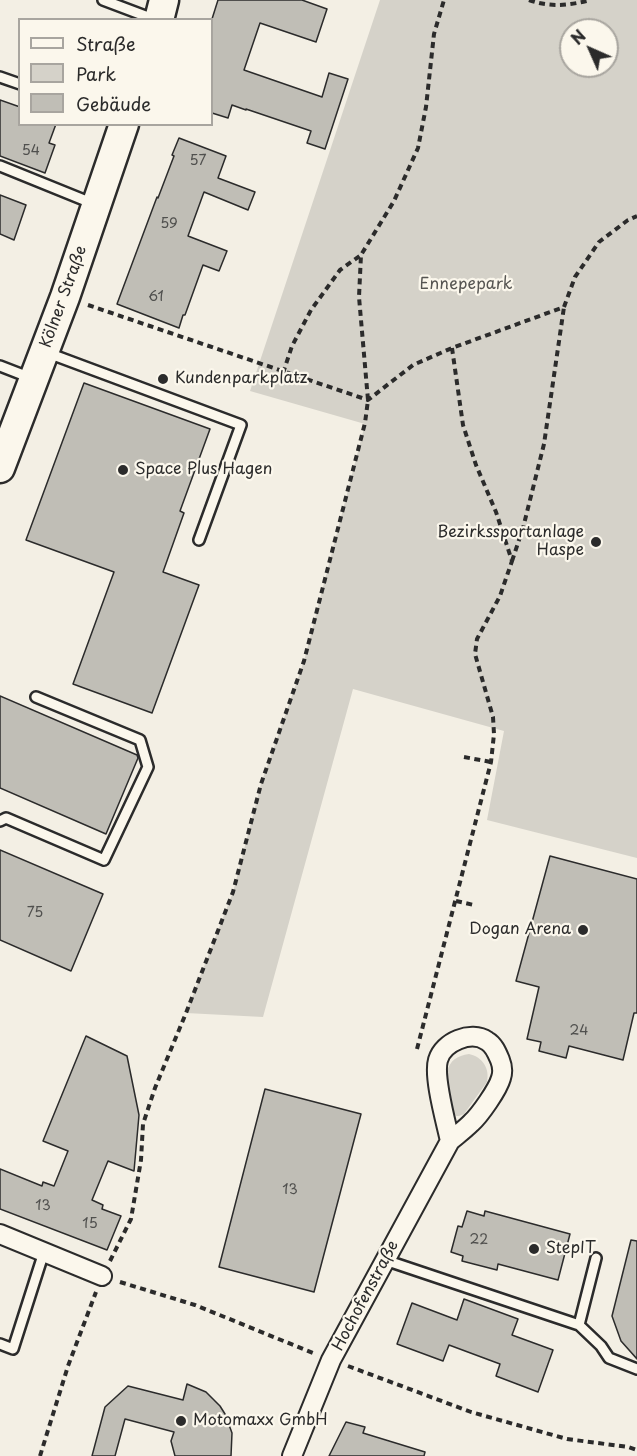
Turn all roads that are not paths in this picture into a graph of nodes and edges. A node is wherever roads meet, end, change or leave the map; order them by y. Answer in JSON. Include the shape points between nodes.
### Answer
{"nodes":[{"id":1,"x":103,"y":0,"type":"edge"},
{"id":2,"x":164,"y":0,"type":"edge"},
{"id":3,"x":152,"y":18,"type":"edge"},
{"id":4,"x":158,"y":18,"type":"edge"},
{"id":5,"x":0,"y":77,"type":"edge"},
{"id":6,"x":18,"y":83,"type":"edge"},
{"id":7,"x":123,"y":126,"type":"edge"},
{"id":8,"x":0,"y":166,"type":"edge"},
{"id":9,"x":97,"y":205,"type":"junction"},
{"id":10,"x":45,"y":351,"type":"junction"},
{"id":11,"x":0,"y":366,"type":"edge"},
{"id":12,"x":34,"y":379,"type":"junction"},
{"id":13,"x":1,"y":462,"type":"edge"},
{"id":14,"x":199,"y":540,"type":"dead end"},
{"id":15,"x":36,"y":697,"type":"dead end"},
{"id":16,"x":0,"y":821,"type":"edge"},
{"id":17,"x":450,"y":1141,"type":"junction"},
{"id":18,"x":0,"y":1234,"type":"edge"},
{"id":19,"x":44,"y":1252,"type":"junction"},
{"id":20,"x":596,"y":1258,"type":"dead end"},
{"id":21,"x":385,"y":1260,"type":"junction"},
{"id":22,"x":102,"y":1276,"type":"road end"},
{"id":23,"x":579,"y":1325,"type":"junction"},
{"id":24,"x":0,"y":1344,"type":"edge"},
{"id":25,"x":637,"y":1369,"type":"edge"},
{"id":26,"x":292,"y":1456,"type":"edge"}],
"edges":[{"from":1,"to":3,"type":"lane"},
{"from":2,"to":4,"type":"main road"},
{"from":5,"to":6,"type":"lane"},
{"from":7,"to":9,"type":"main road","name":"Kölner Straße"},
{"from":8,"to":9,"type":"lane"},
{"from":9,"to":10,"type":"main road","name":"Kölner Straße"},
{"from":10,"to":12,"type":"main road","name":"Kölner Straße"},
{"from":10,"to":14,"type":"lane","via":[[241,425]]},
{"from":11,"to":12,"type":"lane"},
{"from":12,"to":13,"type":"main road","name":"Kölner Straße"},
{"from":15,"to":16,"type":"lane","via":[[140,740],[148,767],[104,860],[6,818]]},
{"from":17,"to":17,"type":"street","name":"Hochofenstraße","via":[[473,1122],[502,1076],[498,1053],[482,1038],[458,1040],[439,1057],[436,1071]]},
{"from":17,"to":21,"type":"street","name":"Hochofenstraße"},
{"from":18,"to":19,"type":"street"},
{"from":19,"to":22,"type":"street"},
{"from":19,"to":24,"type":"lane","via":[[14,1349]]},
{"from":20,"to":23,"type":"lane"},
{"from":21,"to":23,"type":"lane"},
{"from":21,"to":26,"type":"street","name":"Hochofenstraße","via":[[323,1357]]},
{"from":23,"to":25,"type":"lane","via":[[609,1358]]}]}
